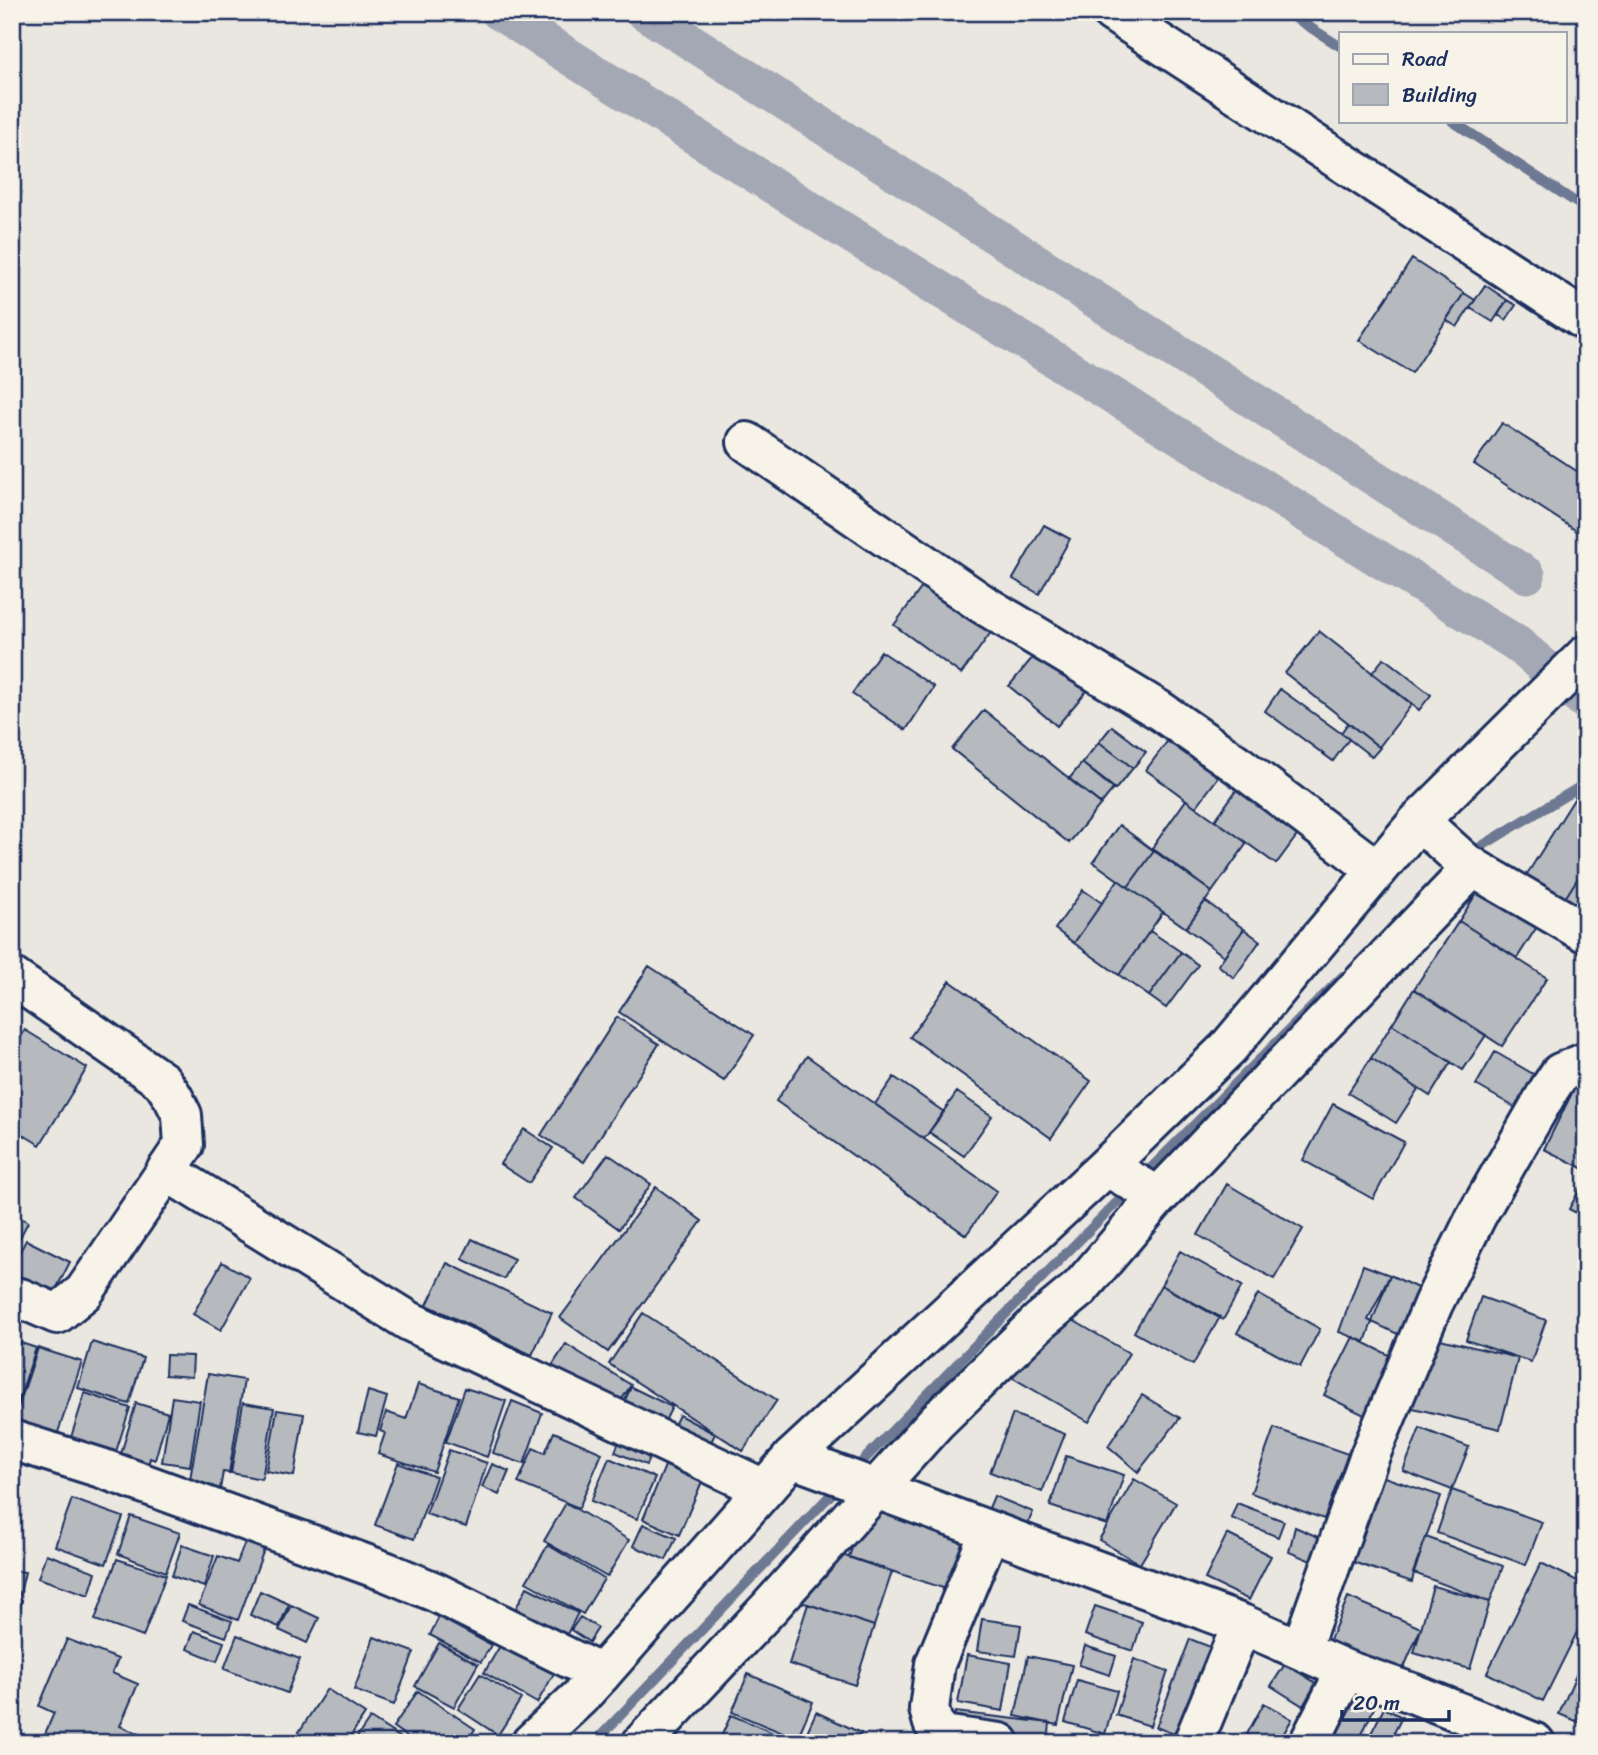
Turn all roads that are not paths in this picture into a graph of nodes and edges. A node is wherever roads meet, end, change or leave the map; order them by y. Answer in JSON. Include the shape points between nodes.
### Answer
{"nodes":[{"id":1,"x":1112,"y":12,"type":"edge"},
{"id":2,"x":1586,"y":321,"type":"edge"},
{"id":3,"x":747,"y":442,"type":"dead end"},
{"id":4,"x":1573,"y":668,"type":"edge"},
{"id":5,"x":1427,"y":830,"type":"junction"},
{"id":6,"x":1470,"y":865,"type":"junction"},
{"id":7,"x":1377,"y":870,"type":"junction"},
{"id":8,"x":1586,"y":933,"type":"edge"},
{"id":9,"x":12,"y":977,"type":"edge"},
{"id":10,"x":1586,"y":1062,"type":"edge"},
{"id":11,"x":166,"y":1171,"type":"junction"},
{"id":12,"x":1131,"y":1181,"type":"junction"},
{"id":13,"x":12,"y":1297,"type":"edge"},
{"id":14,"x":12,"y":1440,"type":"edge"},
{"id":15,"x":806,"y":1464,"type":"junction"},
{"id":16,"x":764,"y":1489,"type":"junction"},
{"id":17,"x":876,"y":1489,"type":"junction"},
{"id":18,"x":990,"y":1531,"type":"junction"},
{"id":19,"x":1241,"y":1624,"type":"junction"},
{"id":20,"x":1301,"y":1649,"type":"junction"},
{"id":21,"x":1346,"y":1670,"type":"junction"},
{"id":22,"x":601,"y":1674,"type":"junction"},
{"id":23,"x":1485,"y":1733,"type":"edge"},
{"id":24,"x":531,"y":1743,"type":"edge"},
{"id":25,"x":642,"y":1743,"type":"edge"},
{"id":26,"x":1000,"y":1743,"type":"edge"},
{"id":27,"x":1193,"y":1743,"type":"edge"},
{"id":28,"x":1309,"y":1743,"type":"edge"},
{"id":29,"x":1535,"y":1743,"type":"edge"}],
"edges":[{"from":1,"to":2,"type":"street"},
{"from":3,"to":7,"type":"street","via":[[981,603],[1158,710]]},
{"from":4,"to":5,"type":"street"},
{"from":5,"to":6,"type":"street"},
{"from":5,"to":7,"type":"street"},
{"from":6,"to":8,"type":"street"},
{"from":6,"to":12,"type":"street"},
{"from":7,"to":12,"type":"street","via":[[1228,1048]]},
{"from":9,"to":11,"type":"street","via":[[162,1081],[182,1115],[184,1145]]},
{"from":10,"to":20,"type":"street","via":[[1560,1073],[1555,1080],[1458,1250],[1368,1460]]},
{"from":11,"to":13,"type":"street","via":[[84,1292],[57,1314]]},
{"from":11,"to":16,"type":"street","via":[[409,1321]]},
{"from":12,"to":15,"type":"street"},
{"from":12,"to":17,"type":"street","via":[[1080,1288],[936,1422]]},
{"from":14,"to":22,"type":"street","via":[[387,1572]]},
{"from":15,"to":16,"type":"street"},
{"from":15,"to":17,"type":"street"},
{"from":16,"to":22,"type":"street"},
{"from":17,"to":18,"type":"street"},
{"from":17,"to":25,"type":"street"},
{"from":18,"to":19,"type":"street"},
{"from":18,"to":26,"type":"street","via":[[935,1664],[929,1709],[943,1735]]},
{"from":19,"to":20,"type":"street"},
{"from":19,"to":27,"type":"street"},
{"from":20,"to":21,"type":"street"},
{"from":21,"to":23,"type":"street"},
{"from":21,"to":28,"type":"street"},
{"from":22,"to":24,"type":"street"},
{"from":23,"to":29,"type":"street"}]}
